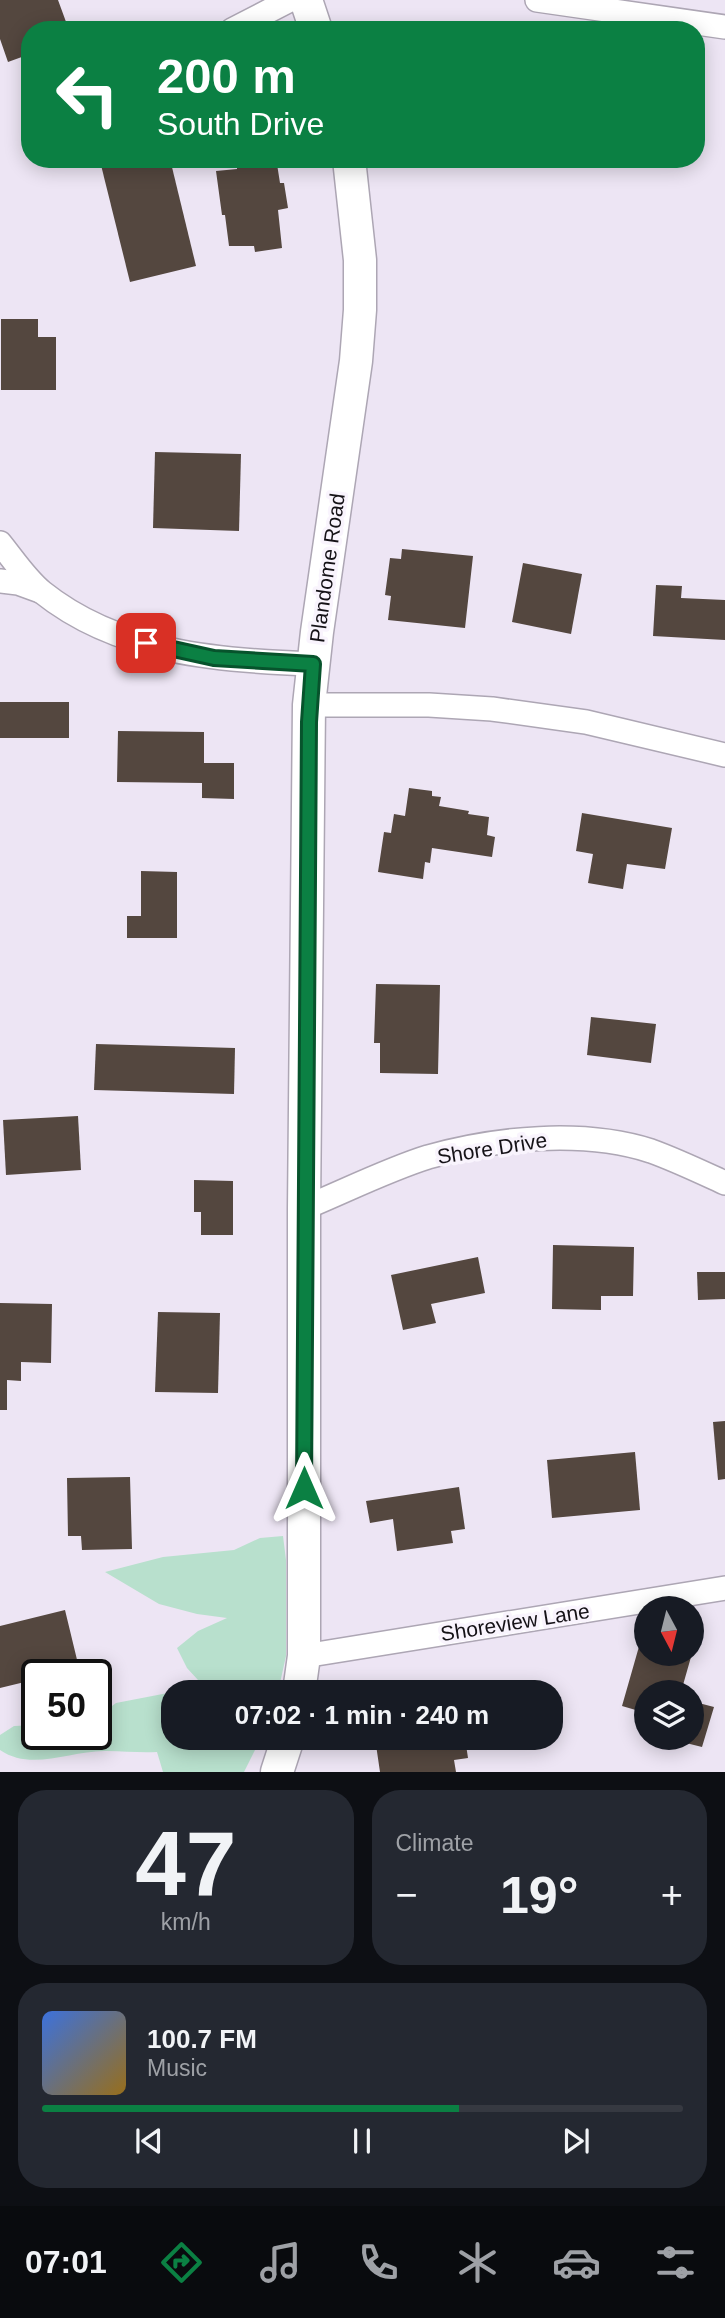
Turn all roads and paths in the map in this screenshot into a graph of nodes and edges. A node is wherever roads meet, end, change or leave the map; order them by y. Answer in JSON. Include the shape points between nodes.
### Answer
{"nodes":[{"id":1,"x":290,"y":0,"type":"edge"},
{"id":2,"x":306,"y":0,"type":"edge"},
{"id":3,"x":537,"y":0,"type":"edge"},
{"id":4,"x":249,"y":21,"type":"edge"},
{"id":5,"x":313,"y":21,"type":"edge"},
{"id":6,"x":683,"y":21,"type":"edge"},
{"id":7,"x":705,"y":24,"type":"edge"},
{"id":8,"x":725,"y":27,"type":"edge"},
{"id":9,"x":350,"y":168,"type":"edge"},
{"id":10,"x":0,"y":543,"type":"edge"},
{"id":11,"x":0,"y":581,"type":"edge"},
{"id":12,"x":40,"y":591,"type":"junction"},
{"id":13,"x":313,"y":664,"type":"junction"},
{"id":14,"x":309,"y":705,"type":"junction"},
{"id":15,"x":725,"y":755,"type":"edge"},
{"id":16,"x":725,"y":1183,"type":"edge"},
{"id":17,"x":304,"y":1208,"type":"junction"},
{"id":18,"x":725,"y":1588,"type":"edge"},
{"id":19,"x":304,"y":1656,"type":"junction"},
{"id":20,"x":301,"y":1680,"type":"edge"},
{"id":21,"x":285,"y":1750,"type":"edge"},
{"id":22,"x":277,"y":1772,"type":"edge"}],
"edges":[{"from":1,"to":4,"type":"street"},
{"from":2,"to":5,"type":"main road"},
{"from":3,"to":6,"type":"street"},
{"from":7,"to":8,"type":"street"},
{"from":9,"to":13,"type":"main road","name":"Plandome Road","via":[[360,260],[360,310]]},
{"from":10,"to":12,"type":"street"},
{"from":11,"to":12,"type":"street"},
{"from":12,"to":13,"type":"street","via":[[74,615],[119,635],[173,650],[214,658]]},
{"from":13,"to":14,"type":"main road","name":"Plandome Road"},
{"from":14,"to":15,"type":"street","via":[[492,709],[586,722]]},
{"from":14,"to":17,"type":"main road","name":"Plandome Road"},
{"from":16,"to":17,"type":"street","name":"Shore Drive","via":[[650,1151],[589,1139],[529,1139],[426,1158]]},
{"from":17,"to":19,"type":"main road","name":"Plandome Road"},
{"from":18,"to":19,"type":"street","name":"Shoreview Lane"},
{"from":19,"to":20,"type":"main road","name":"Plandome Road"},
{"from":21,"to":22,"type":"main road"}]}
